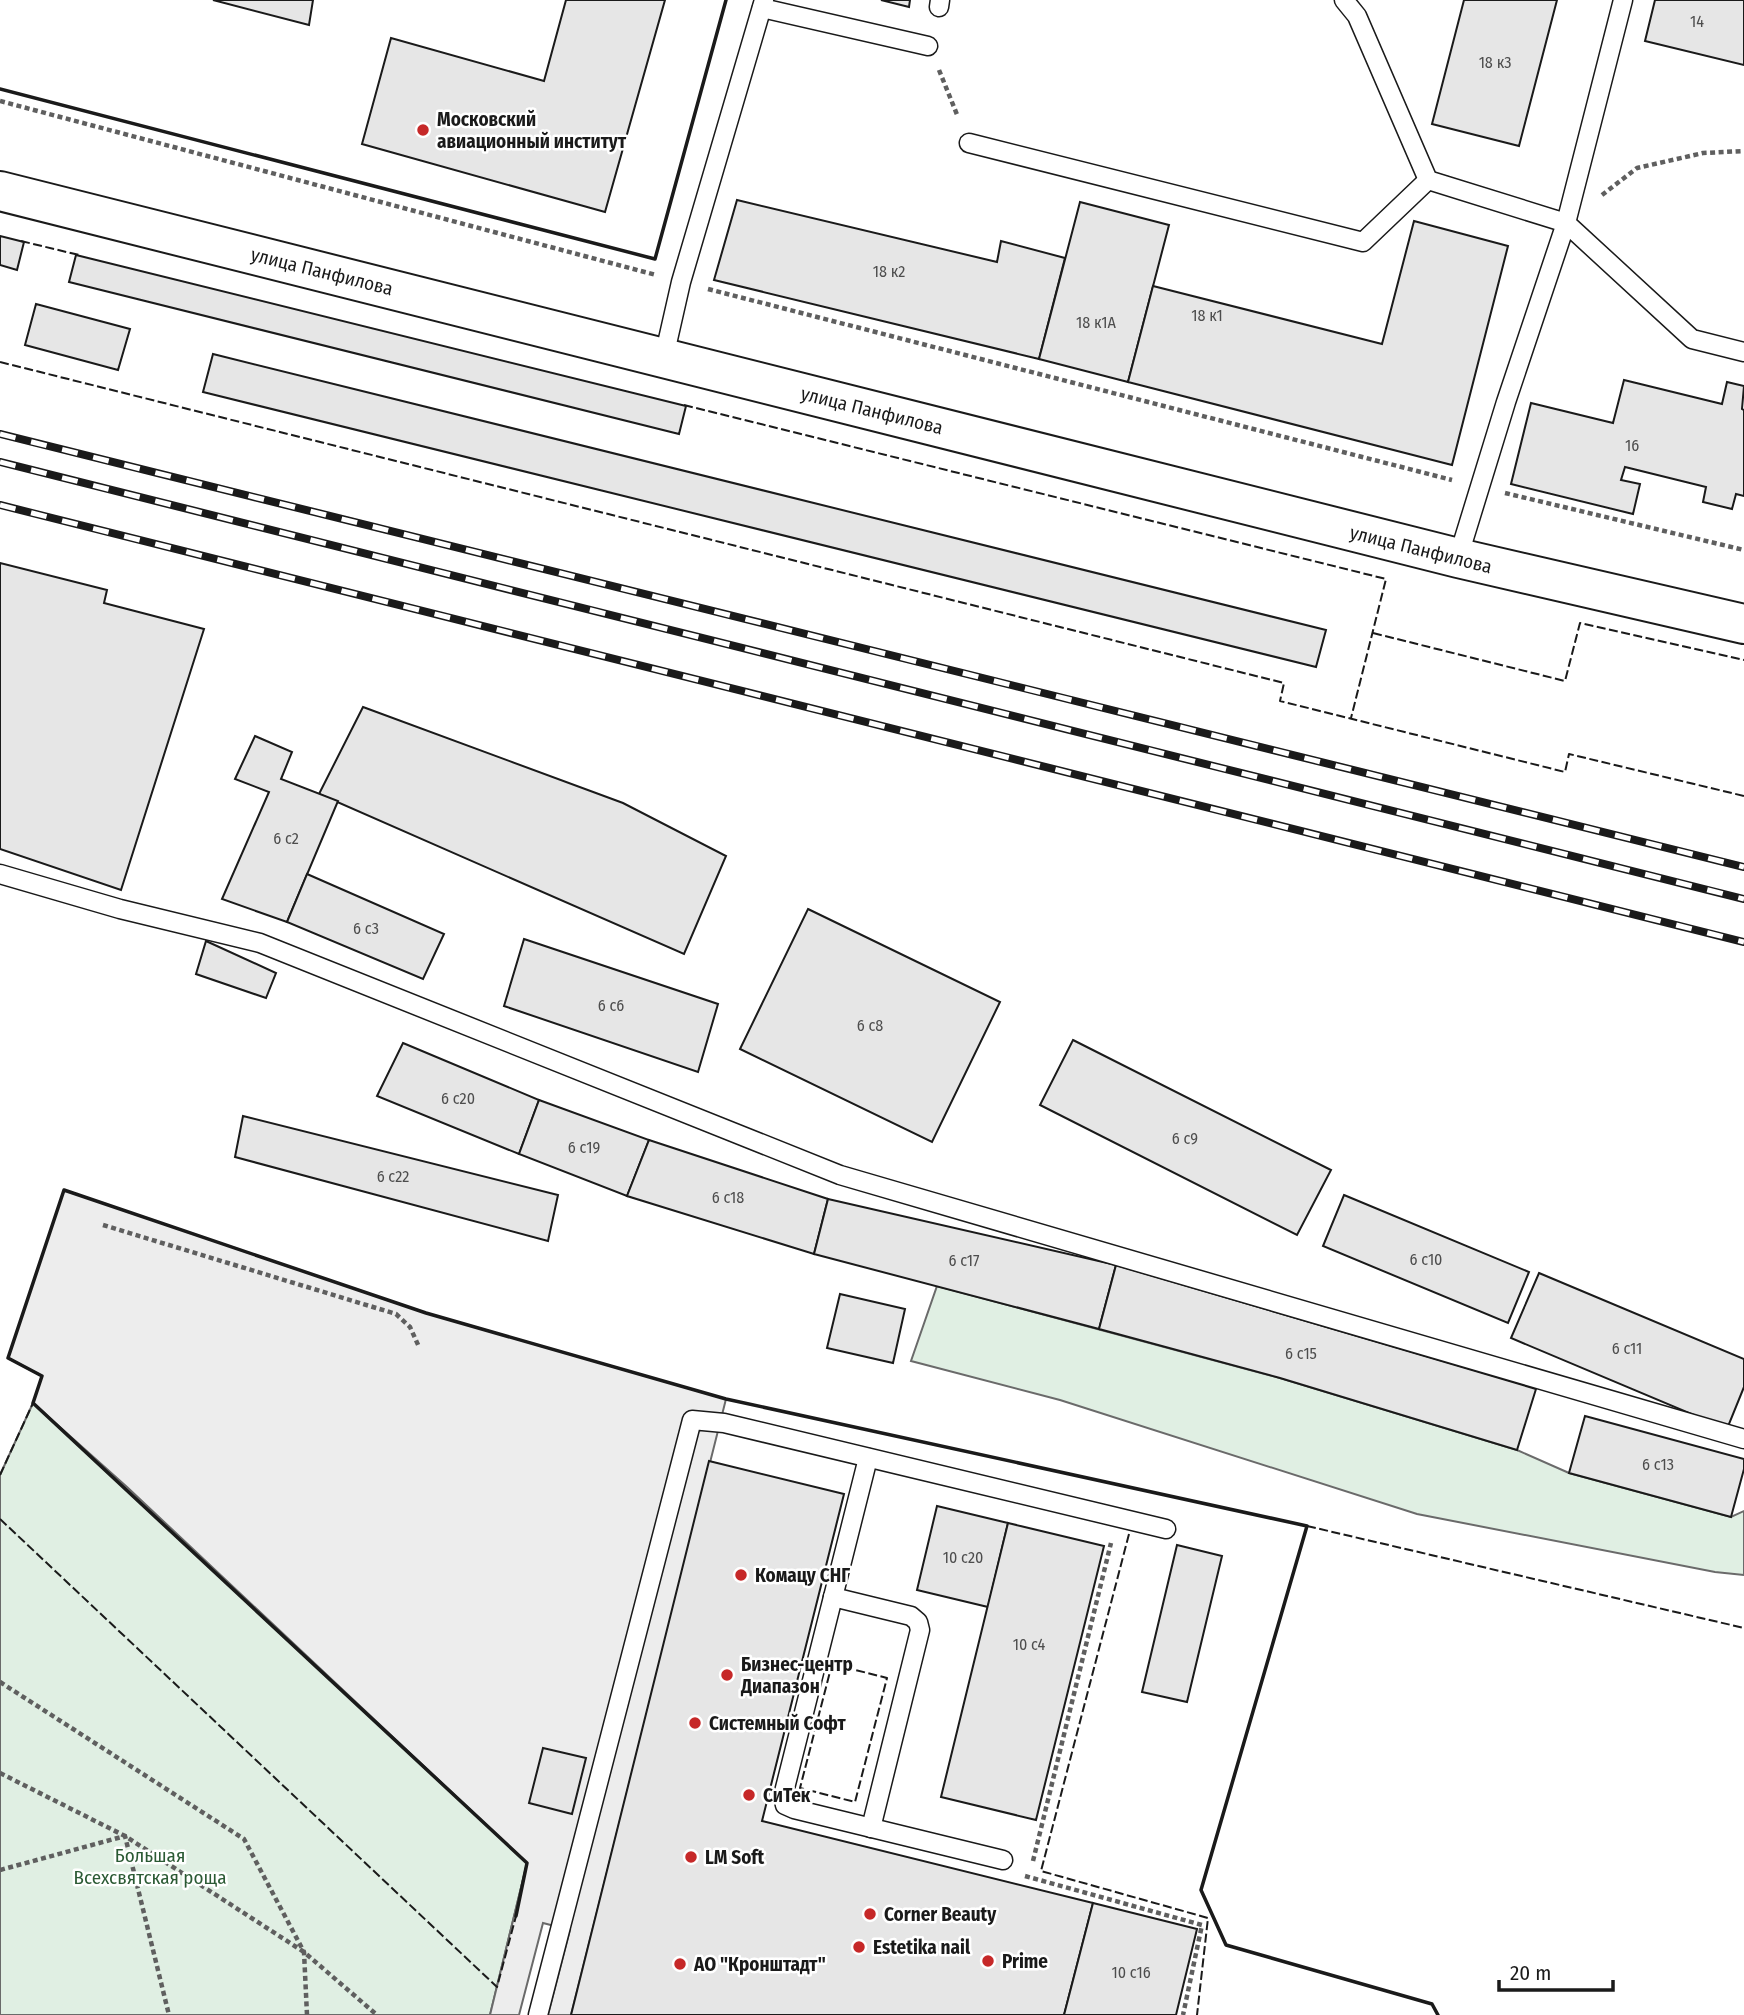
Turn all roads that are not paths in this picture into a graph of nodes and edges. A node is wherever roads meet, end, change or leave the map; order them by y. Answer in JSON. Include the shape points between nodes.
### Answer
{"nodes":[{"id":1,"x":1344,"y":0,"type":"edge"},
{"id":2,"x":1623,"y":0,"type":"edge"},
{"id":3,"x":763,"y":4,"type":"edge"},
{"id":4,"x":928,"y":46,"type":"road end"},
{"id":5,"x":969,"y":143,"type":"road end"},
{"id":6,"x":1427,"y":180,"type":"junction"},
{"id":7,"x":0,"y":191,"type":"edge"},
{"id":8,"x":1566,"y":223,"type":"junction"},
{"id":9,"x":1744,"y":352,"type":"edge"},
{"id":10,"x":664,"y":357,"type":"junction"},
{"id":11,"x":1458,"y":558,"type":"junction"},
{"id":12,"x":1744,"y":624,"type":"edge"},
{"id":13,"x":0,"y":874,"type":"edge"},
{"id":14,"x":1744,"y":1439,"type":"edge"},
{"id":15,"x":868,"y":1458,"type":"junction"},
{"id":16,"x":1166,"y":1529,"type":"dead end"},
{"id":17,"x":833,"y":1597,"type":"junction"},
{"id":18,"x":871,"y":1828,"type":"junction"},
{"id":19,"x":1003,"y":1860,"type":"road end"},
{"id":20,"x":538,"y":2015,"type":"edge"}],
"edges":[{"from":1,"to":6,"type":"lane","via":[[1357,16]]},
{"from":2,"to":8,"type":"lane"},
{"from":3,"to":4,"type":"lane"},
{"from":3,"to":10,"type":"lane","via":[[681,282]]},
{"from":5,"to":6,"type":"lane","via":[[1363,242]]},
{"from":6,"to":8,"type":"lane"},
{"from":7,"to":10,"type":"street","name":"улица Панфилова"},
{"from":8,"to":9,"type":"lane","via":[[1692,339]]},
{"from":8,"to":11,"type":"lane"},
{"from":10,"to":11,"type":"street","name":"улица Панфилова"},
{"from":11,"to":12,"type":"street","name":"улица Панфилова"},
{"from":13,"to":14,"type":"lane","via":[[260,943],[840,1175]]},
{"from":15,"to":16,"type":"lane"},
{"from":15,"to":17,"type":"lane"},
{"from":15,"to":20,"type":"lane","via":[[723,1423],[692,1420]]},
{"from":17,"to":18,"type":"lane","via":[[911,1616],[920,1630]]},
{"from":17,"to":18,"type":"lane","via":[[783,1796],[785,1805],[794,1810]]},
{"from":18,"to":19,"type":"lane"}]}
